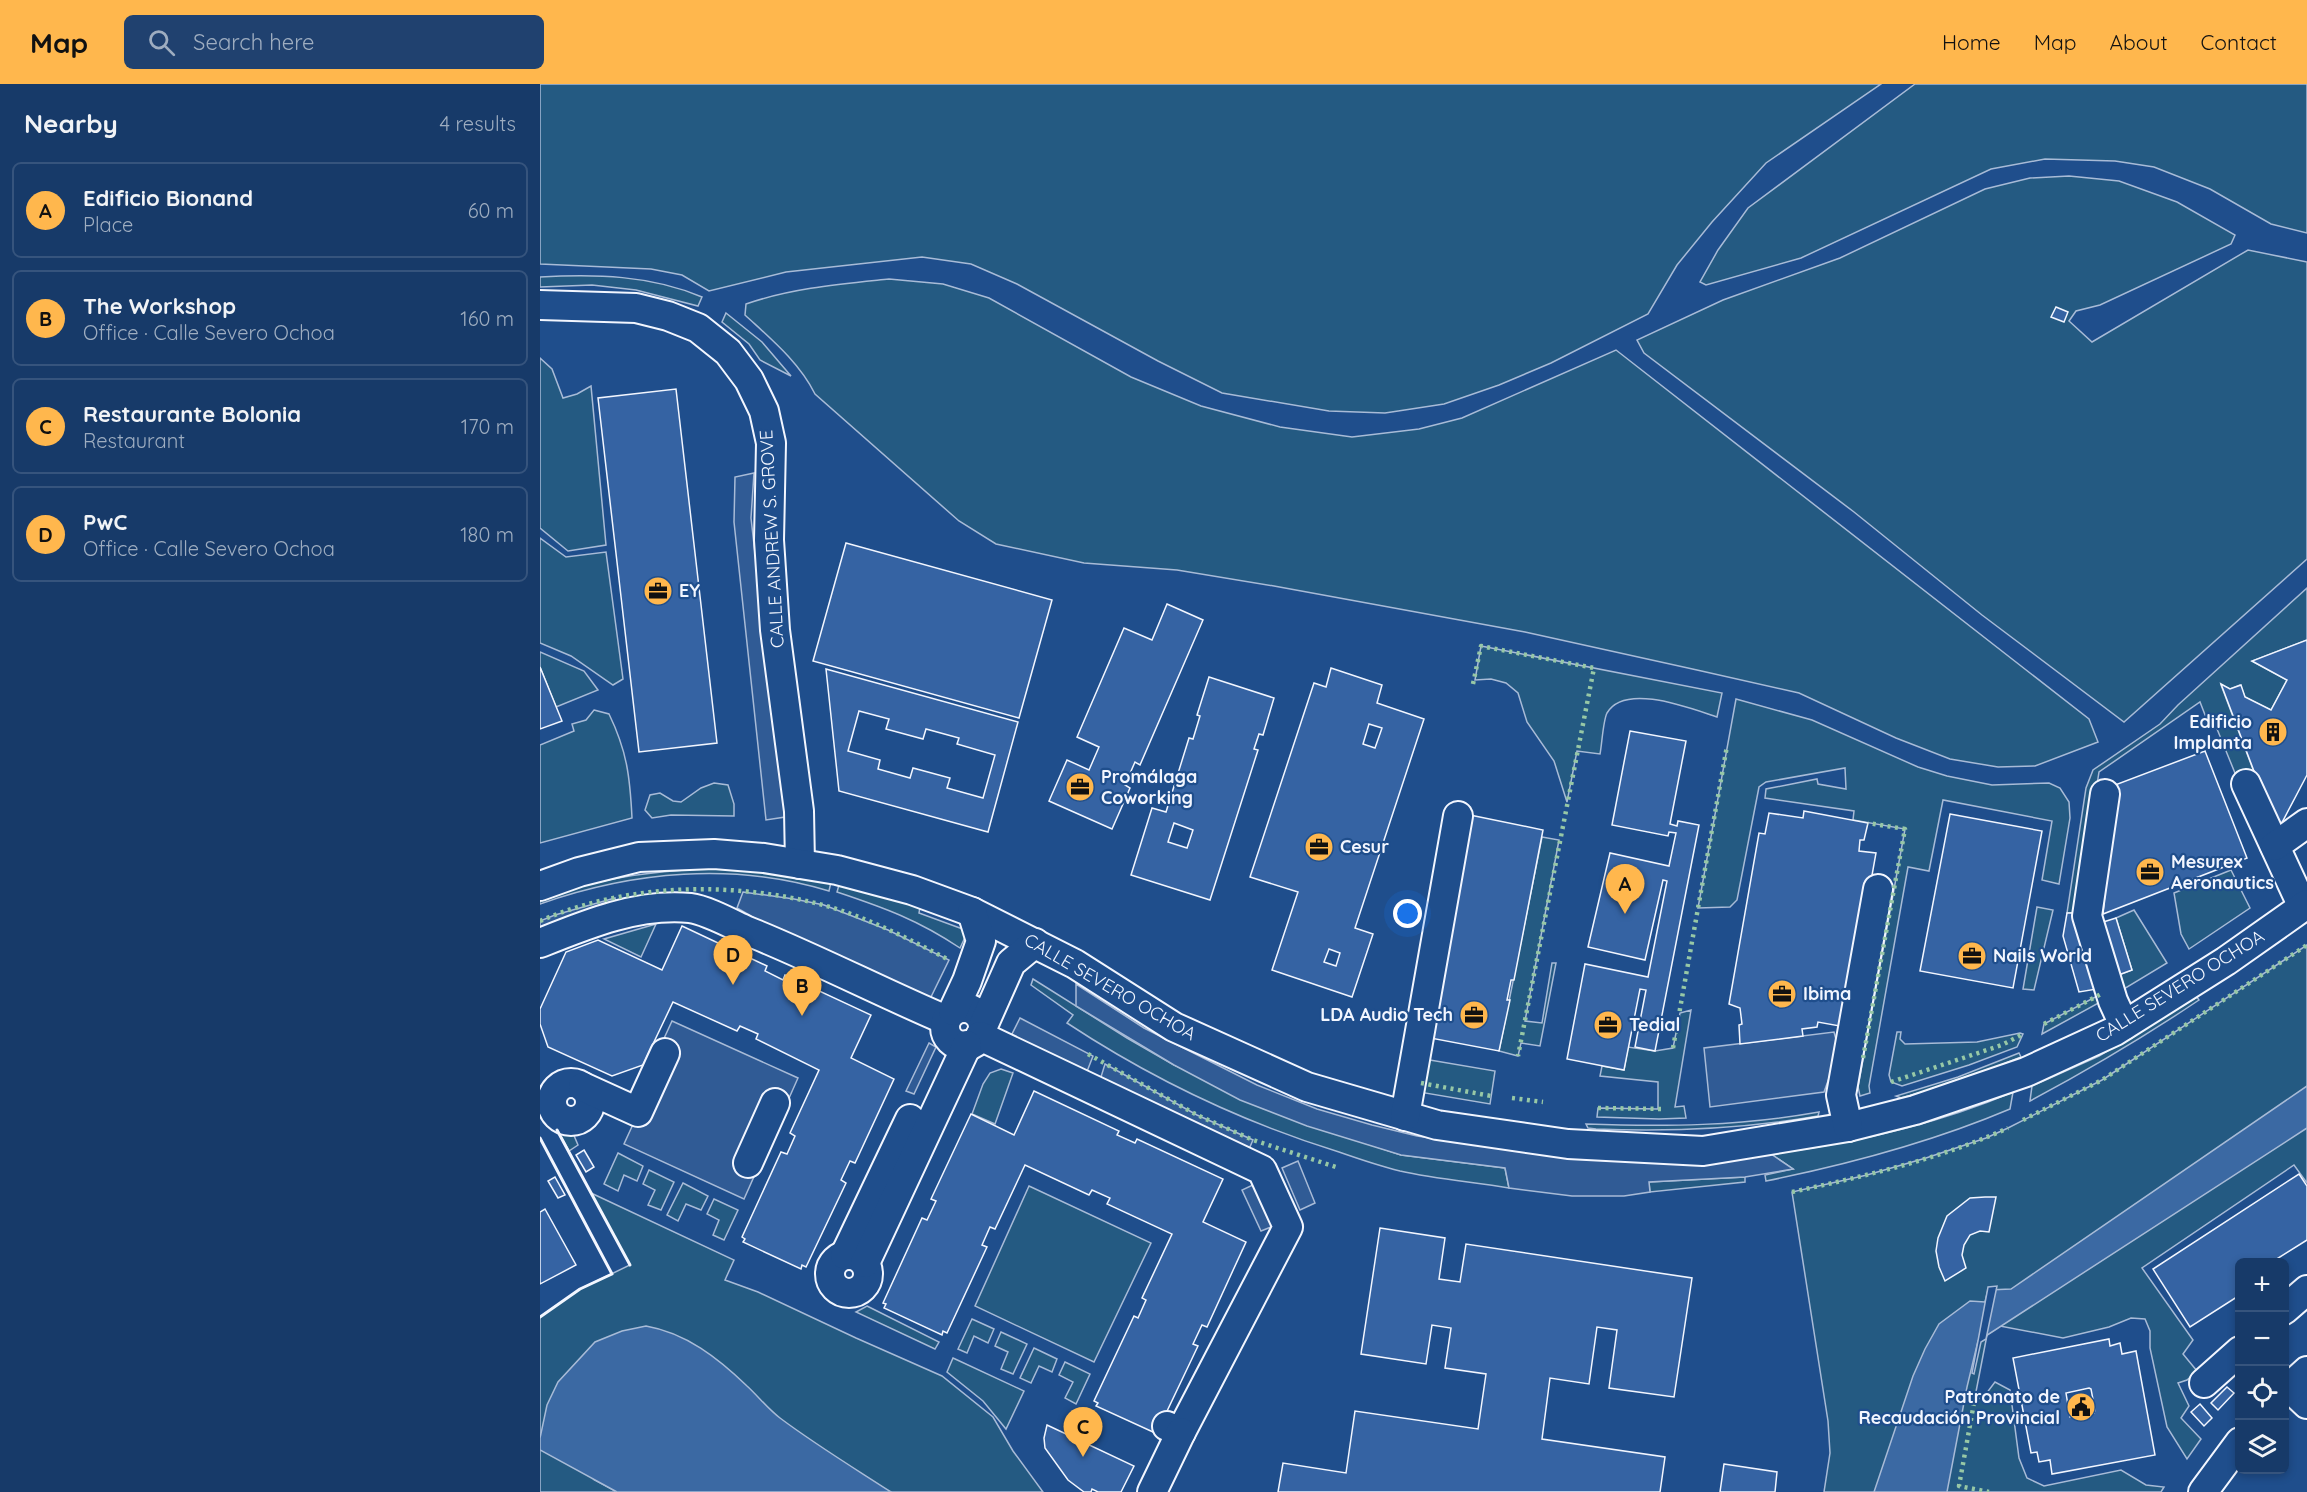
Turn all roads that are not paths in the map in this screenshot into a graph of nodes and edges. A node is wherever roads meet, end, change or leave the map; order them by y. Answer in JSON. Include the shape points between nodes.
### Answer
{"nodes":[{"id":1,"x":540,"y":305,"type":"edge"},
{"id":2,"x":2246,"y":784,"type":"dead end"},
{"id":3,"x":2105,"y":794,"type":"dead end"},
{"id":4,"x":1458,"y":816,"type":"dead end"},
{"id":5,"x":2307,"y":823,"type":"edge"},
{"id":6,"x":2275,"y":846,"type":"junction"},
{"id":7,"x":800,"y":864,"type":"junction"},
{"id":8,"x":540,"y":886,"type":"edge"},
{"id":9,"x":1878,"y":889,"type":"dead end"},
{"id":10,"x":2305,"y":906,"type":"edge"},
{"id":11,"x":972,"y":912,"type":"junction"},
{"id":12,"x":540,"y":943,"type":"edge"},
{"id":13,"x":1035,"y":943,"type":"junction"},
{"id":14,"x":2124,"y":1025,"type":"junction"},
{"id":15,"x":963,"y":1030,"type":"junction"},
{"id":16,"x":665,"y":1053,"type":"dead end"},
{"id":17,"x":547,"y":1082,"type":"edge"},
{"id":18,"x":775,"y":1103,"type":"dead end"},
{"id":19,"x":1405,"y":1116,"type":"junction"},
{"id":20,"x":1848,"y":1127,"type":"junction"},
{"id":21,"x":748,"y":1162,"type":"dead end"},
{"id":22,"x":855,"y":1259,"type":"dead end"},
{"id":23,"x":2307,"y":1290,"type":"edge"},
{"id":24,"x":2289,"y":1306,"type":"edge"},
{"id":25,"x":2235,"y":1355,"type":"edge"},
{"id":26,"x":2204,"y":1383,"type":"dead end"},
{"id":27,"x":2235,"y":1449,"type":"edge"},
{"id":28,"x":1152,"y":1492,"type":"edge"},
{"id":29,"x":2203,"y":1492,"type":"edge"}],
"edges":[{"from":1,"to":7,"type":"street","name":"CALLE ANDREW S. GROVE","via":[[636,308],[698,328],[728,352],[749,380],[764,411],[771,443],[769,540],[774,630],[798,811]]},
{"from":2,"to":6,"type":"street"},
{"from":3,"to":14,"type":"street","via":[[2087,916]]},
{"from":4,"to":19,"type":"street"},
{"from":5,"to":6,"type":"street"},
{"from":6,"to":10,"type":"street"},
{"from":7,"to":8,"type":"street","name":"CALLE SEVERO OCHOA","via":[[714,854],[639,857]]},
{"from":7,"to":11,"type":"street","name":"CALLE SEVERO OCHOA","via":[[912,890]]},
{"from":9,"to":20,"type":"street","via":[[1842,1058],[1841,1095]]},
{"from":10,"to":14,"type":"street","name":"CALLE SEVERO OCHOA"},
{"from":11,"to":13,"type":"street","name":"CALLE SEVERO OCHOA"},
{"from":11,"to":15,"type":"street","via":[[981,941],[967,981]]},
{"from":12,"to":15,"type":"street","via":[[629,912],[692,908]]},
{"from":13,"to":15,"type":"street","via":[[1011,963]]},
{"from":13,"to":19,"type":"street","name":"CALLE SEVERO OCHOA","via":[[1076,964],[1174,1027],[1307,1088]]},
{"from":14,"to":20,"type":"street","name":"CALLE SEVERO OCHOA","via":[[2026,1072],[1915,1110]]},
{"from":15,"to":22,"type":"street"},
{"from":15,"to":28,"type":"street","via":[[1262,1170],[1288,1227],[1174,1429]]},
{"from":16,"to":17,"type":"street","via":[[638,1113],[583,1087]]},
{"from":18,"to":21,"type":"street"},
{"from":19,"to":20,"type":"street","name":"CALLE SEVERO OCHOA","via":[[1437,1125],[1568,1144],[1703,1151]]},
{"from":23,"to":24,"type":"street"},
{"from":25,"to":26,"type":"street"},
{"from":27,"to":29,"type":"street"}]}
